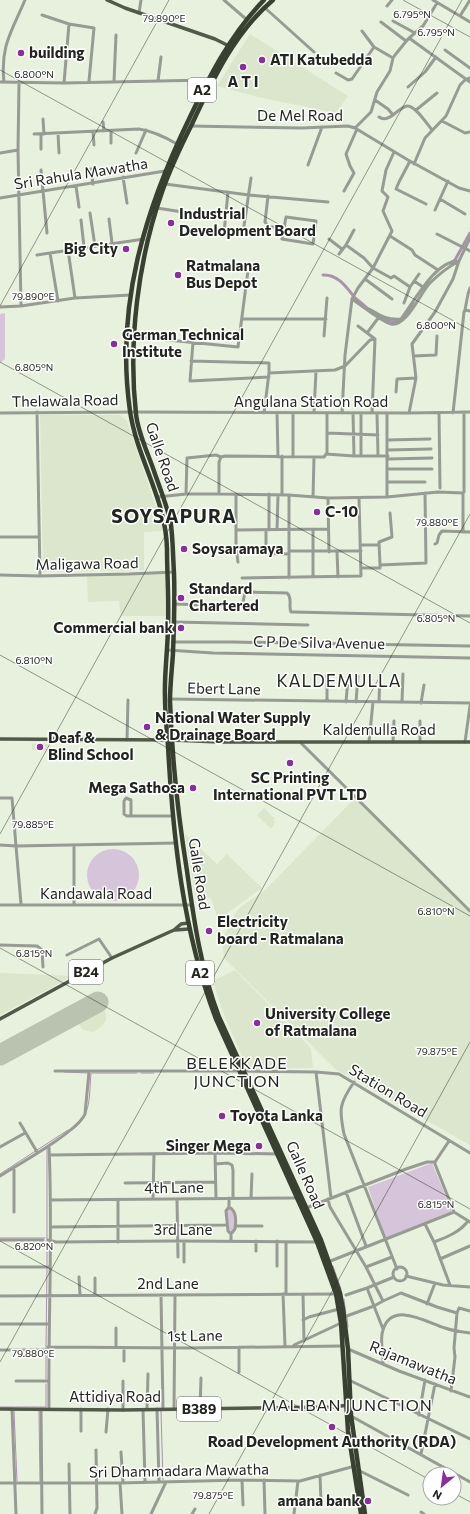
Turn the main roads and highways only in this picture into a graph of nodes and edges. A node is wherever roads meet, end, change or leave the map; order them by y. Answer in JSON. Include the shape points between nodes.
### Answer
{"nodes":[{"id":1,"x":107,"y":0,"type":"edge"},
{"id":2,"x":264,"y":0,"type":"edge"},
{"id":3,"x":273,"y":0,"type":"edge"},
{"id":4,"x":230,"y":46,"type":"junction"},
{"id":5,"x":188,"y":125,"type":"junction"},
{"id":6,"x":133,"y":412,"type":"junction"},
{"id":7,"x":160,"y":496,"type":"junction"},
{"id":8,"x":0,"y":739,"type":"edge"},
{"id":9,"x":170,"y":740,"type":"junction"},
{"id":10,"x":470,"y":742,"type":"edge"},
{"id":11,"x":188,"y":923,"type":"junction"},
{"id":12,"x":194,"y":923,"type":"junction"},
{"id":13,"x":195,"y":928,"type":"junction"},
{"id":14,"x":189,"y":929,"type":"junction"},
{"id":15,"x":174,"y":930,"type":"junction"},
{"id":16,"x":0,"y":1019,"type":"edge"},
{"id":17,"x":241,"y":1071,"type":"junction"},
{"id":18,"x":328,"y":1262,"type":"junction"},
{"id":19,"x":348,"y":1405,"type":"junction"},
{"id":20,"x":0,"y":1409,"type":"edge"},
{"id":21,"x":355,"y":1468,"type":"junction"},
{"id":22,"x":360,"y":1514,"type":"edge"},
{"id":23,"x":365,"y":1514,"type":"edge"}],
"edges":[{"from":1,"to":4,"type":"main road"},
{"from":2,"to":4,"type":"highway","number":"A2","via":[[246,19]]},
{"from":3,"to":4,"type":"highway","number":"A2"},
{"from":4,"to":5,"type":"highway","number":"A2"},
{"from":4,"to":5,"type":"highway","number":"A2","via":[[207,80]]},
{"from":5,"to":6,"type":"highway","name":"Galle Road","number":"A2","via":[[157,208],[142,267],[135,336]]},
{"from":5,"to":6,"type":"highway","name":"Galle Road","number":"A2","via":[[177,144],[158,190],[142,239],[134,275],[128,336],[128,382]]},
{"from":6,"to":7,"type":"highway","name":"Galle Road","number":"A2"},
{"from":7,"to":9,"type":"highway","name":"Galle Road","number":"A2","via":[[166,525],[169,621],[165,699]]},
{"from":7,"to":9,"type":"highway","name":"Galle Road","number":"A2","via":[[171,526],[174,572]]},
{"from":8,"to":9,"type":"main road","name":"Kaldemulla Road"},
{"from":9,"to":10,"type":"main road","name":"Kaldemulla Road"},
{"from":9,"to":11,"type":"highway","name":"Galle Road","number":"A2","via":[[169,781]]},
{"from":9,"to":12,"type":"highway","name":"Galle Road","number":"A2"},
{"from":11,"to":12,"type":"highway"},
{"from":11,"to":14,"type":"highway","name":"Galle Road","number":"A2"},
{"from":11,"to":15,"type":"main road","number":"B24","via":[[181,924]]},
{"from":12,"to":13,"type":"highway","name":"Galle Road","number":"A2"},
{"from":13,"to":14,"type":"highway"},
{"from":13,"to":17,"type":"highway","name":"Galle Road","number":"A2","via":[[208,984]]},
{"from":14,"to":15,"type":"main road","number":"B24"},
{"from":14,"to":17,"type":"highway","name":"Galle Road","number":"A2","via":[[203,985]]},
{"from":15,"to":16,"type":"main road","number":"B24","via":[[112,958]]},
{"from":17,"to":18,"type":"highway","name":"Galle Road","number":"A2","via":[[306,1208]]},
{"from":17,"to":18,"type":"highway","name":"Galle Road","number":"A2"},
{"from":18,"to":19,"type":"highway","name":"Galle Road","number":"A2","via":[[341,1323]]},
{"from":18,"to":19,"type":"highway","name":"Galle Road","number":"A2","via":[[343,1296],[348,1349]]},
{"from":19,"to":20,"type":"main road","name":"Attidiya Road","number":"B389","via":[[145,1410]]},
{"from":19,"to":21,"type":"highway","name":"Galle Road","number":"A2"},
{"from":19,"to":21,"type":"highway","name":"Galle Road","number":"A2","via":[[348,1430]]},
{"from":21,"to":22,"type":"highway","name":"Galle Road","number":"A2"},
{"from":21,"to":23,"type":"highway","name":"Galle Road","number":"A2"}]}
